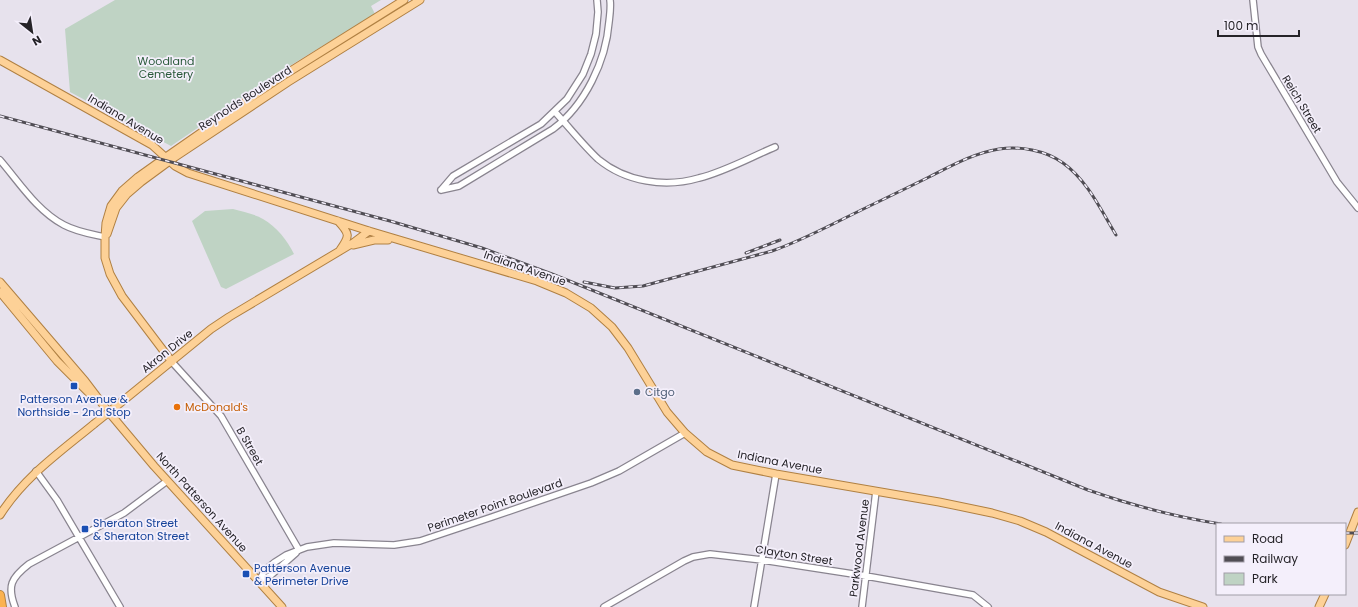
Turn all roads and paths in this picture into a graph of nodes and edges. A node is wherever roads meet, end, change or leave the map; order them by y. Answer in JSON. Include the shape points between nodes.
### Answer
{"nodes":[{"id":1,"x":404,"y":0,"type":"edge"},
{"id":2,"x":420,"y":0,"type":"edge"},
{"id":3,"x":597,"y":0,"type":"edge"},
{"id":4,"x":610,"y":0,"type":"edge"},
{"id":5,"x":1253,"y":0,"type":"edge"},
{"id":6,"x":0,"y":60,"type":"edge"},
{"id":7,"x":554,"y":112,"type":"junction"},
{"id":8,"x":563,"y":121,"type":"junction"},
{"id":9,"x":775,"y":147,"type":"dead end"},
{"id":10,"x":168,"y":159,"type":"junction"},
{"id":11,"x":0,"y":160,"type":"edge"},
{"id":12,"x":1358,"y":208,"type":"edge"},
{"id":13,"x":338,"y":221,"type":"junction"},
{"id":14,"x":368,"y":231,"type":"junction"},
{"id":15,"x":105,"y":237,"type":"junction"},
{"id":16,"x":404,"y":241,"type":"junction"},
{"id":17,"x":342,"y":250,"type":"junction"},
{"id":18,"x":0,"y":282,"type":"edge"},
{"id":19,"x":0,"y":292,"type":"edge"},
{"id":20,"x":172,"y":362,"type":"junction"},
{"id":21,"x":107,"y":410,"type":"junction"},
{"id":22,"x":685,"y":433,"type":"junction"},
{"id":23,"x":36,"y":471,"type":"junction"},
{"id":24,"x":776,"y":474,"type":"junction"},
{"id":25,"x":167,"y":481,"type":"junction"},
{"id":26,"x":876,"y":491,"type":"junction"},
{"id":27,"x":1358,"y":512,"type":"edge"},
{"id":28,"x":0,"y":515,"type":"edge"},
{"id":29,"x":78,"y":537,"type":"junction"},
{"id":30,"x":1346,"y":542,"type":"edge"},
{"id":31,"x":299,"y":550,"type":"junction"},
{"id":32,"x":762,"y":560,"type":"junction"},
{"id":33,"x":866,"y":576,"type":"junction"},
{"id":34,"x":259,"y":581,"type":"junction"},
{"id":35,"x":0,"y":595,"type":"edge"},
{"id":36,"x":1325,"y":595,"type":"edge"},
{"id":37,"x":610,"y":605,"type":"edge"},
{"id":38,"x":2,"y":607,"type":"edge"},
{"id":39,"x":15,"y":607,"type":"edge"},
{"id":40,"x":120,"y":607,"type":"edge"},
{"id":41,"x":282,"y":607,"type":"edge"},
{"id":42,"x":604,"y":607,"type":"edge"},
{"id":43,"x":754,"y":607,"type":"edge"},
{"id":44,"x":862,"y":607,"type":"edge"},
{"id":45,"x":988,"y":607,"type":"edge"},
{"id":46,"x":1203,"y":607,"type":"edge"},
{"id":47,"x":1319,"y":607,"type":"edge"}],
"edges":[{"from":1,"to":10,"type":"main road","name":"Reynolds Boulevard","via":[[281,77]]},
{"from":2,"to":10,"type":"main road","name":"Reynolds Boulevard"},
{"from":3,"to":7,"type":"street","via":[[596,34],[591,54],[576,87]]},
{"from":4,"to":8,"type":"street","via":[[609,26],[600,63],[588,89]]},
{"from":5,"to":12,"type":"street","name":"Reich Street","via":[[1261,54],[1337,182]]},
{"from":6,"to":10,"type":"main road","name":"Indiana Avenue","via":[[152,145]]},
{"from":7,"to":8,"type":"street"},
{"from":7,"to":8,"type":"street","via":[[520,138],[453,176],[441,190],[459,186]]},
{"from":8,"to":9,"type":"street","via":[[598,159],[631,177],[654,182],[673,183],[699,178]]},
{"from":10,"to":13,"type":"main road","name":"Indiana Avenue","via":[[188,173]]},
{"from":10,"to":15,"type":"main road","name":"Reynolds Boulevard","via":[[138,177],[122,191],[111,206]]},
{"from":11,"to":15,"type":"street","via":[[48,214],[64,225]]},
{"from":13,"to":14,"type":"main road","name":"Indiana Avenue"},
{"from":13,"to":17,"type":"main road","via":[[348,235]]},
{"from":14,"to":16,"type":"main road","name":"Indiana Avenue"},
{"from":14,"to":17,"type":"main road","name":"Akron Drive"},
{"from":15,"to":20,"type":"main road","name":"Reynolds Boulevard","via":[[107,265],[117,288]]},
{"from":16,"to":17,"type":"main road","via":[[377,239]]},
{"from":16,"to":22,"type":"main road","name":"Indiana Avenue","via":[[537,281],[566,293],[591,308],[612,327],[667,412]]},
{"from":17,"to":20,"type":"main road","name":"Akron Drive","via":[[229,317]]},
{"from":18,"to":21,"type":"main road","name":"North Patterson Avenue"},
{"from":19,"to":21,"type":"main road","name":"North Patterson Avenue","via":[[57,361]]},
{"from":20,"to":23,"type":"main road","name":"Akron Drive","bridge":true},
{"from":20,"to":31,"type":"street","name":"B Street","via":[[221,416]]},
{"from":21,"to":25,"type":"main road","name":"North Patterson Avenue"},
{"from":22,"to":24,"type":"main road","name":"Indiana Avenue","via":[[707,452],[732,465]]},
{"from":22,"to":31,"type":"street","name":"Perimeter Point Boulevard","via":[[610,476],[420,542],[388,545],[334,543]]},
{"from":23,"to":28,"type":"main road","name":"Akron Drive"},
{"from":23,"to":29,"type":"street","via":[[58,500]]},
{"from":24,"to":26,"type":"main road","name":"Indiana Avenue"},
{"from":24,"to":32,"type":"street"},
{"from":25,"to":29,"type":"street","via":[[124,512]]},
{"from":25,"to":34,"type":"main road","name":"North Patterson Avenue"},
{"from":26,"to":33,"type":"street","name":"Parkwood Avenue"},
{"from":26,"to":46,"type":"main road","name":"Indiana Avenue","via":[[992,513],[1020,521],[1046,532],[1159,592]]},
{"from":27,"to":30,"type":"main road"},
{"from":29,"to":39,"type":"street","via":[[18,572],[10,587]]},
{"from":29,"to":40,"type":"street"},
{"from":31,"to":34,"type":"street","name":"Perimeter Point Boulevard","via":[[275,562],[265,570]]},
{"from":32,"to":33,"type":"street","name":"Clayton Street"},
{"from":32,"to":37,"type":"street","name":"Clayton Street","via":[[710,554],[693,557],[662,572]]},
{"from":32,"to":43,"type":"street"},
{"from":33,"to":44,"type":"street","name":"Parkwood Avenue"},
{"from":33,"to":45,"type":"street","name":"Clayton Street","via":[[972,595]]},
{"from":34,"to":41,"type":"main road","name":"North Patterson Avenue"},
{"from":35,"to":38,"type":"highway"},
{"from":36,"to":47,"type":"main road"},
{"from":37,"to":42,"type":"street","name":"Clayton Street"}]}
